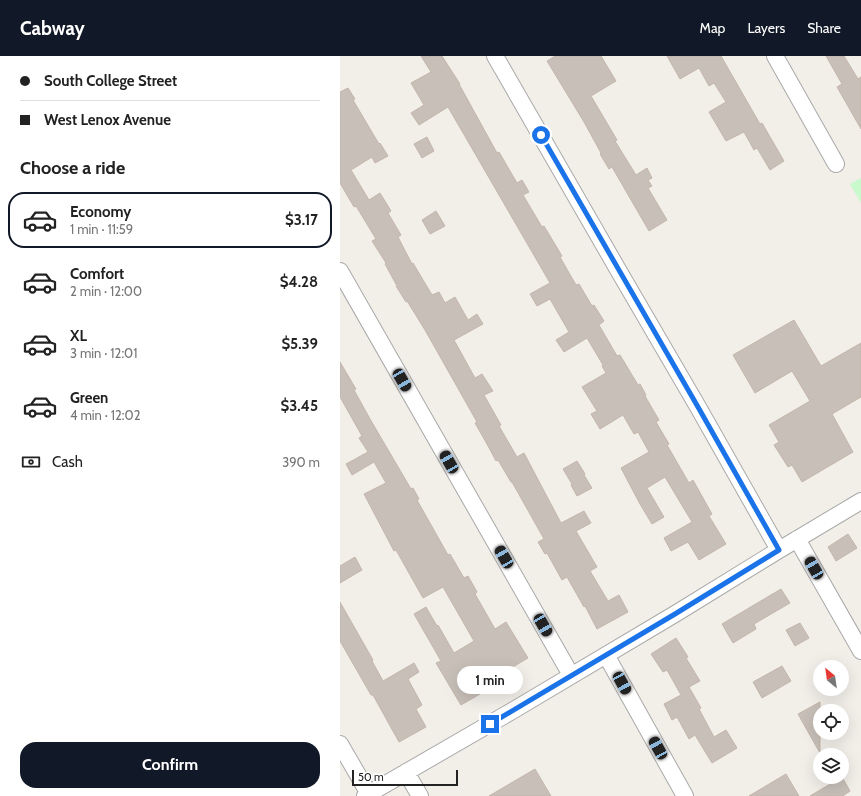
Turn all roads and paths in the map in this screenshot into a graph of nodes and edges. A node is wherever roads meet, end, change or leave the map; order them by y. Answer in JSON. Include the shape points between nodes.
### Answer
{"nodes":[{"id":1,"x":495,"y":56,"type":"edge"},
{"id":2,"x":774,"y":56,"type":"edge"},
{"id":3,"x":836,"y":164,"type":"dead end"},
{"id":4,"x":340,"y":271,"type":"edge"},
{"id":5,"x":861,"y":501,"type":"edge"},
{"id":6,"x":797,"y":539,"type":"junction"},
{"id":7,"x":779,"y":550,"type":"junction"},
{"id":8,"x":861,"y":651,"type":"edge"},
{"id":9,"x":606,"y":655,"type":"junction"},
{"id":10,"x":571,"y":675,"type":"junction"},
{"id":11,"x":340,"y":744,"type":"edge"},
{"id":12,"x":406,"y":772,"type":"junction"},
{"id":13,"x":367,"y":795,"type":"edge"},
{"id":14,"x":420,"y":796,"type":"edge"},
{"id":15,"x":685,"y":796,"type":"edge"}],
"edges":[{"from":1,"to":7,"type":"street"},
{"from":2,"to":3,"type":"street"},
{"from":4,"to":10,"type":"street"},
{"from":5,"to":6,"type":"street"},
{"from":6,"to":7,"type":"street"},
{"from":6,"to":8,"type":"street"},
{"from":7,"to":9,"type":"street"},
{"from":9,"to":10,"type":"street"},
{"from":9,"to":15,"type":"street"},
{"from":10,"to":12,"type":"street"},
{"from":11,"to":13,"type":"street"},
{"from":12,"to":13,"type":"street"},
{"from":12,"to":14,"type":"street"}]}
